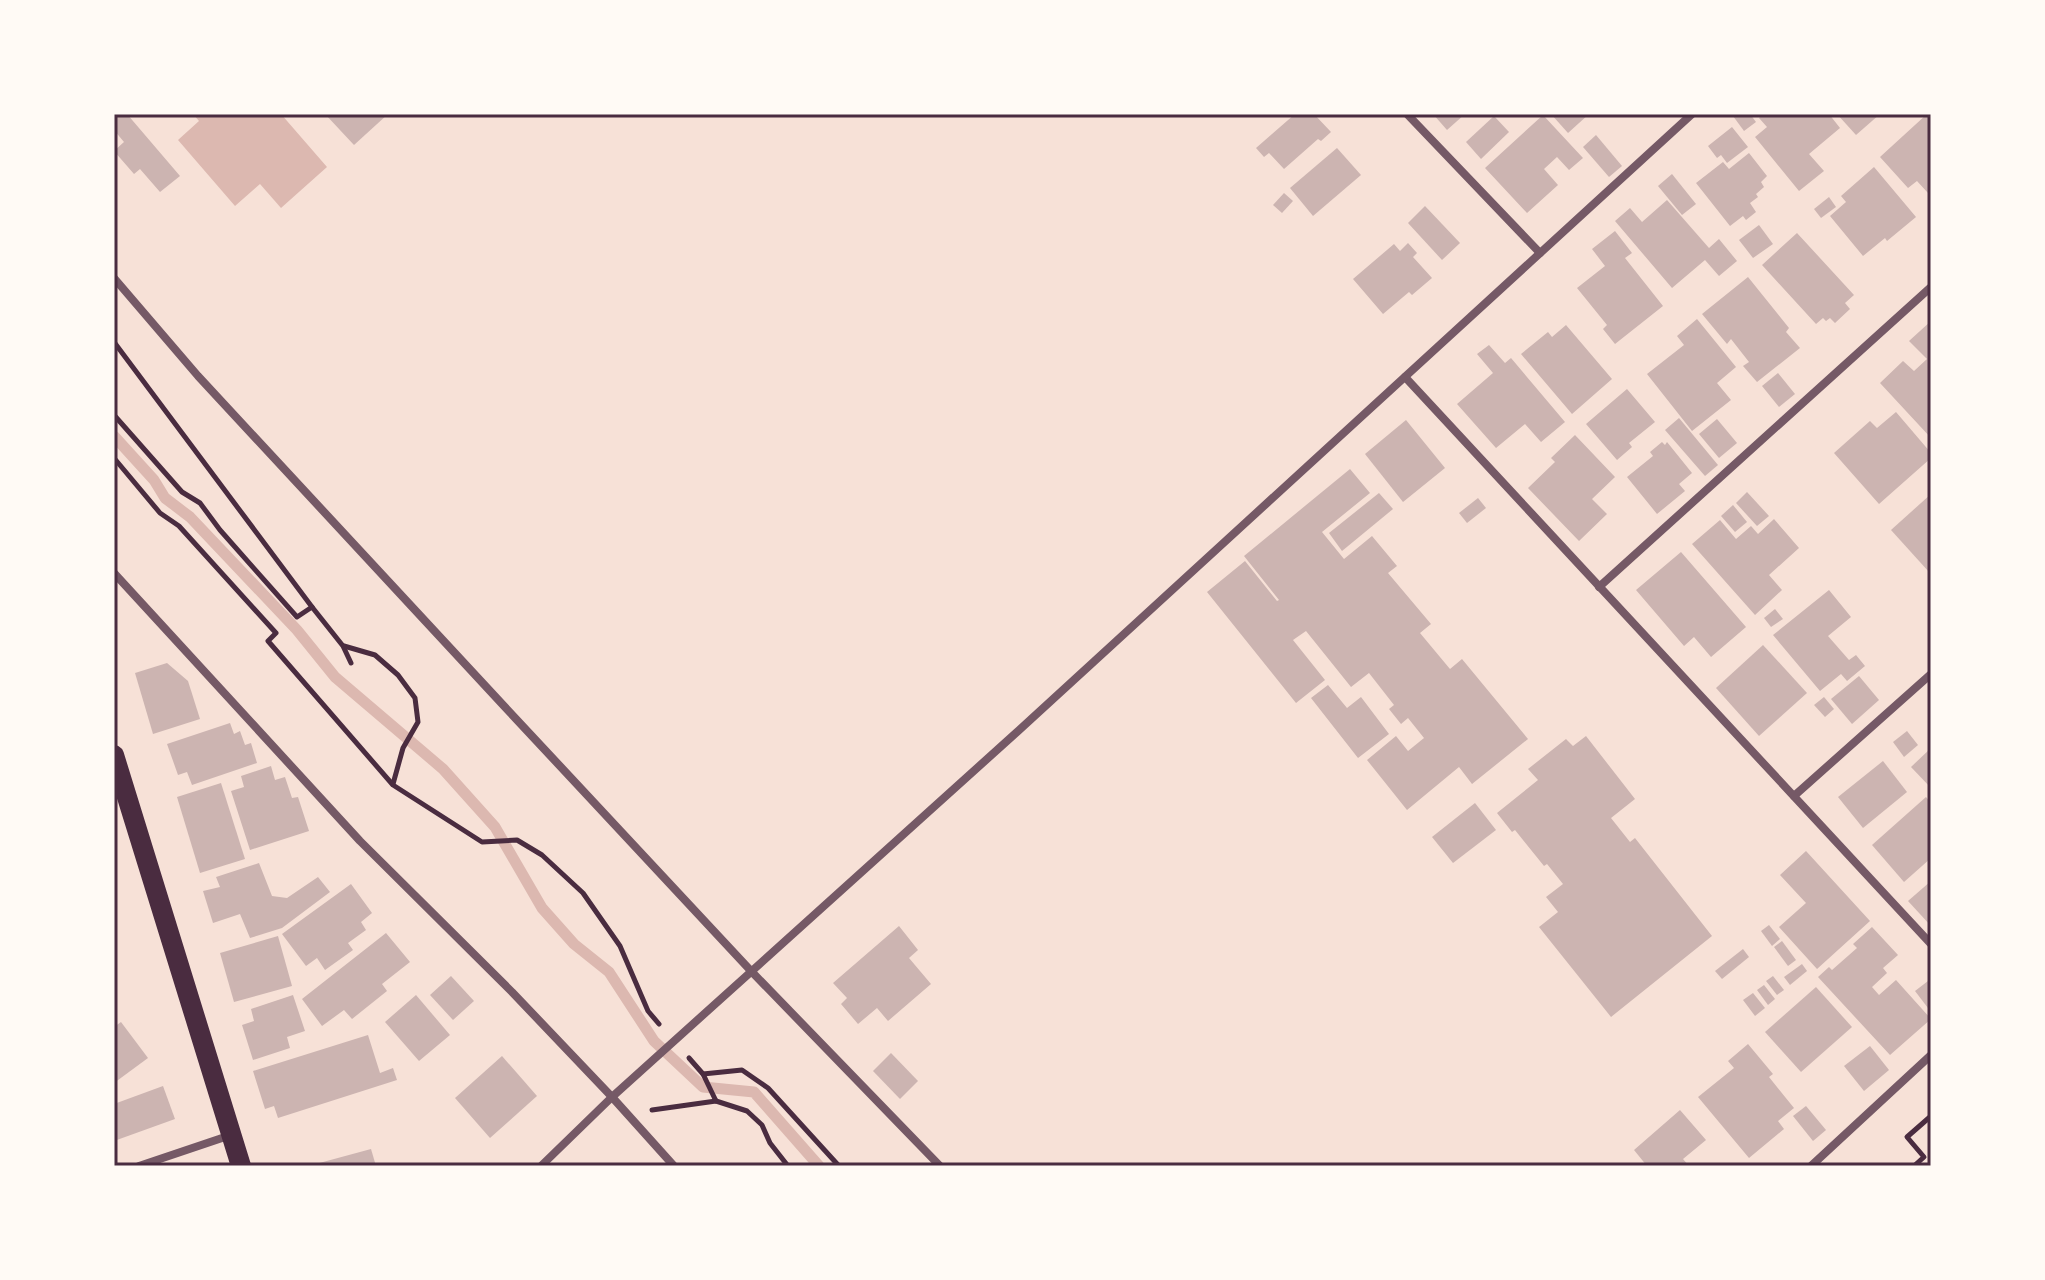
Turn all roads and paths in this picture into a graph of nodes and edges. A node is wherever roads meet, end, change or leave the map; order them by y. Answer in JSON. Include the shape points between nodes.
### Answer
{"nodes":[{"id":1,"x":1407,"y":114,"type":"edge"},
{"id":2,"x":1692,"y":114,"type":"edge"},
{"id":3,"x":1540,"y":253,"type":"junction"},
{"id":4,"x":114,"y":278,"type":"edge"},
{"id":5,"x":1931,"y":287,"type":"edge"},
{"id":6,"x":114,"y":342,"type":"edge"},
{"id":7,"x":1405,"y":377,"type":"junction"},
{"id":8,"x":114,"y":415,"type":"edge"},
{"id":9,"x":114,"y":458,"type":"edge"},
{"id":10,"x":114,"y":573,"type":"edge"},
{"id":11,"x":1599,"y":587,"type":"junction"},
{"id":12,"x":312,"y":607,"type":"junction"},
{"id":13,"x":343,"y":646,"type":"junction"},
{"id":14,"x":351,"y":663,"type":"dead end"},
{"id":15,"x":1931,"y":674,"type":"edge"},
{"id":16,"x":114,"y":755,"type":"edge"},
{"id":17,"x":393,"y":785,"type":"junction"},
{"id":18,"x":1794,"y":796,"type":"junction"},
{"id":19,"x":1931,"y":944,"type":"edge"},
{"id":20,"x":752,"y":972,"type":"junction"},
{"id":21,"x":666,"y":1032,"type":"dead end"},
{"id":22,"x":685,"y":1053,"type":"dead end"},
{"id":23,"x":1931,"y":1055,"type":"edge"},
{"id":24,"x":703,"y":1074,"type":"junction"},
{"id":25,"x":612,"y":1097,"type":"junction"},
{"id":26,"x":716,"y":1101,"type":"junction"},
{"id":27,"x":646,"y":1111,"type":"dead end"},
{"id":28,"x":1931,"y":1116,"type":"edge"},
{"id":29,"x":231,"y":1135,"type":"junction"},
{"id":30,"x":139,"y":1166,"type":"edge"},
{"id":31,"x":241,"y":1166,"type":"edge"},
{"id":32,"x":541,"y":1166,"type":"edge"},
{"id":33,"x":674,"y":1166,"type":"edge"},
{"id":34,"x":788,"y":1166,"type":"edge"},
{"id":35,"x":839,"y":1166,"type":"edge"},
{"id":36,"x":940,"y":1166,"type":"edge"},
{"id":37,"x":1811,"y":1166,"type":"edge"},
{"id":38,"x":1914,"y":1166,"type":"edge"}],
"edges":[{"from":1,"to":3,"type":"street"},
{"from":2,"to":3,"type":"street"},
{"from":3,"to":7,"type":"street"},
{"from":4,"to":20,"type":"street","via":[[198,376]]},
{"from":5,"to":11,"type":"street"},
{"from":6,"to":12,"type":"path"},
{"from":7,"to":11,"type":"street"},
{"from":7,"to":20,"type":"street"},
{"from":8,"to":12,"type":"path","via":[[182,492],[200,503],[297,617]]},
{"from":9,"to":17,"type":"path","via":[[276,633],[268,641]]},
{"from":10,"to":25,"type":"street","via":[[360,841]]},
{"from":11,"to":18,"type":"street"},
{"from":12,"to":13,"type":"path"},
{"from":13,"to":14,"type":"path"},
{"from":13,"to":17,"type":"path","via":[[375,655],[415,698],[418,722],[403,748]]},
{"from":15,"to":18,"type":"street"},
{"from":16,"to":29,"type":"main road"},
{"from":17,"to":21,"type":"path","via":[[482,842],[517,840],[542,855],[583,893],[620,946],[648,1011]]},
{"from":18,"to":19,"type":"street"},
{"from":20,"to":25,"type":"street"},
{"from":20,"to":36,"type":"street"},
{"from":22,"to":24,"type":"path"},
{"from":23,"to":37,"type":"street"},
{"from":24,"to":26,"type":"path"},
{"from":24,"to":35,"type":"path","via":[[742,1070],[768,1088]]},
{"from":25,"to":32,"type":"street"},
{"from":25,"to":33,"type":"street"},
{"from":26,"to":27,"type":"path"},
{"from":26,"to":34,"type":"path","via":[[747,1111]]},
{"from":28,"to":38,"type":"path","via":[[1907,1137],[1924,1157]]},
{"from":29,"to":30,"type":"street"},
{"from":29,"to":31,"type":"main road"}]}
